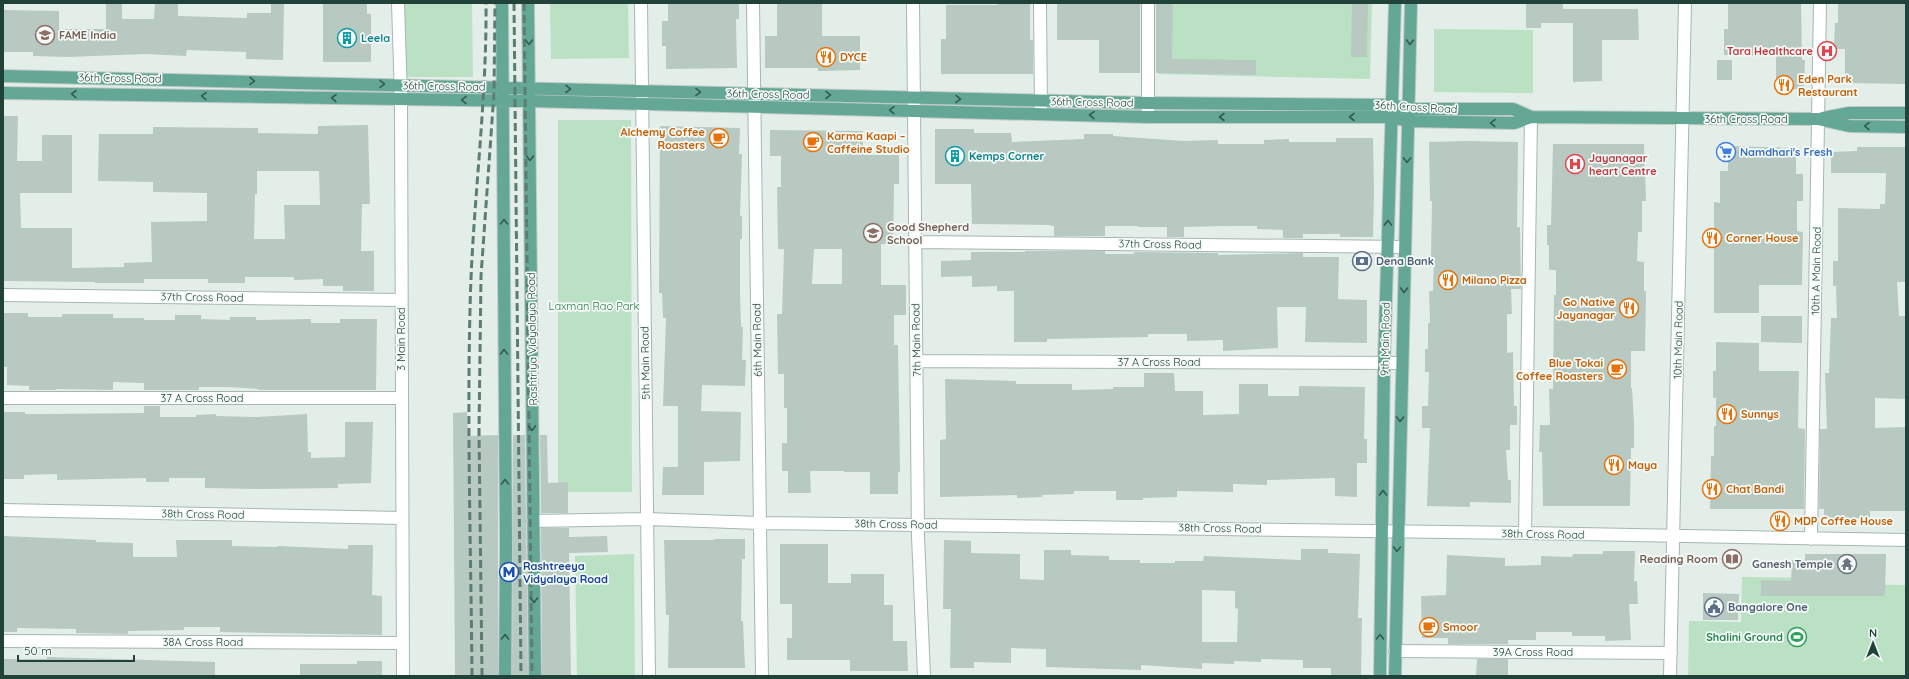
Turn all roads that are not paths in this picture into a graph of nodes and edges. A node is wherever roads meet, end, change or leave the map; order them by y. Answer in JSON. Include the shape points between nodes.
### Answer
{"nodes":[{"id":1,"x":398,"y":3,"type":"edge"},
{"id":2,"x":502,"y":3,"type":"edge"},
{"id":3,"x":528,"y":3,"type":"edge"},
{"id":4,"x":641,"y":3,"type":"edge"},
{"id":5,"x":753,"y":3,"type":"edge"},
{"id":6,"x":913,"y":3,"type":"edge"},
{"id":7,"x":1040,"y":3,"type":"edge"},
{"id":8,"x":1148,"y":3,"type":"edge"},
{"id":9,"x":1395,"y":3,"type":"edge"},
{"id":10,"x":1411,"y":3,"type":"edge"},
{"id":11,"x":1685,"y":3,"type":"edge"},
{"id":12,"x":1820,"y":3,"type":"edge"},
{"id":13,"x":3,"y":76,"type":"edge"},
{"id":14,"x":400,"y":85,"type":"junction"},
{"id":15,"x":503,"y":87,"type":"junction"},
{"id":16,"x":529,"y":88,"type":"junction"},
{"id":17,"x":642,"y":91,"type":"junction"},
{"id":18,"x":3,"y":93,"type":"edge"},
{"id":19,"x":754,"y":94,"type":"junction"},
{"id":20,"x":914,"y":98,"type":"junction"},
{"id":21,"x":401,"y":99,"type":"junction"},
{"id":22,"x":503,"y":101,"type":"junction"},
{"id":23,"x":529,"y":101,"type":"junction"},
{"id":24,"x":1041,"y":101,"type":"junction"},
{"id":25,"x":1148,"y":103,"type":"junction"},
{"id":26,"x":642,"y":104,"type":"junction"},
{"id":27,"x":754,"y":107,"type":"junction"},
{"id":28,"x":914,"y":111,"type":"junction"},
{"id":29,"x":1392,"y":111,"type":"junction"},
{"id":30,"x":1906,"y":113,"type":"edge"},
{"id":31,"x":1041,"y":114,"type":"junction"},
{"id":32,"x":1408,"y":115,"type":"junction"},
{"id":33,"x":1148,"y":117,"type":"junction"},
{"id":34,"x":1531,"y":117,"type":"junction"},
{"id":35,"x":1682,"y":118,"type":"junction"},
{"id":36,"x":1818,"y":119,"type":"junction"},
{"id":37,"x":1906,"y":127,"type":"edge"},
{"id":38,"x":915,"y":242,"type":"junction"},
{"id":39,"x":1387,"y":246,"type":"junction"},
{"id":40,"x":1405,"y":247,"type":"junction"},
{"id":41,"x":3,"y":295,"type":"edge"},
{"id":42,"x":401,"y":300,"type":"junction"},
{"id":43,"x":916,"y":361,"type":"junction"},
{"id":44,"x":1384,"y":364,"type":"junction"},
{"id":45,"x":1402,"y":364,"type":"junction"},
{"id":46,"x":3,"y":398,"type":"edge"},
{"id":47,"x":402,"y":398,"type":"junction"},
{"id":48,"x":3,"y":510,"type":"edge"},
{"id":49,"x":402,"y":518,"type":"junction"},
{"id":50,"x":647,"y":519,"type":"junction"},
{"id":51,"x":533,"y":521,"type":"junction"},
{"id":52,"x":760,"y":523,"type":"junction"},
{"id":53,"x":918,"y":524,"type":"junction"},
{"id":54,"x":1382,"y":531,"type":"junction"},
{"id":55,"x":1398,"y":531,"type":"junction"},
{"id":56,"x":1525,"y":533,"type":"junction"},
{"id":57,"x":1674,"y":537,"type":"junction"},
{"id":58,"x":1811,"y":539,"type":"junction"},
{"id":59,"x":1906,"y":540,"type":"edge"},
{"id":60,"x":3,"y":640,"type":"edge"},
{"id":61,"x":403,"y":643,"type":"junction"},
{"id":62,"x":1395,"y":651,"type":"junction"},
{"id":63,"x":1671,"y":653,"type":"junction"},
{"id":64,"x":403,"y":676,"type":"edge"},
{"id":65,"x":505,"y":676,"type":"edge"},
{"id":66,"x":534,"y":676,"type":"edge"},
{"id":67,"x":649,"y":676,"type":"edge"},
{"id":68,"x":762,"y":676,"type":"edge"},
{"id":69,"x":924,"y":676,"type":"edge"},
{"id":70,"x":1380,"y":676,"type":"edge"},
{"id":71,"x":1395,"y":676,"type":"edge"},
{"id":72,"x":1670,"y":676,"type":"edge"}],
"edges":[{"from":1,"to":14,"type":"street","name":"3 Main Road"},
{"from":2,"to":15,"type":"main road"},
{"from":3,"to":16,"type":"main road","name":"Rashtriya Vidyalaya Road","one_way":true},
{"from":4,"to":17,"type":"street","name":"5th Main Road"},
{"from":5,"to":19,"type":"street","name":"6th Main Road"},
{"from":6,"to":20,"type":"street","name":"7th Main Road"},
{"from":7,"to":24,"type":"street"},
{"from":8,"to":25,"type":"street"},
{"from":9,"to":29,"type":"main road","name":"9th Main Road"},
{"from":10,"to":32,"type":"main road","name":"9th Main Road","one_way":true},
{"from":11,"to":35,"type":"street","name":"10th Main Road"},
{"from":12,"to":36,"type":"street","name":"10th A Main Road"},
{"from":13,"to":14,"type":"main road","name":"36th Cross Road","one_way":true},
{"from":14,"to":15,"type":"main road","name":"36th Cross Road"},
{"from":14,"to":21,"type":"street","name":"3 Main Road"},
{"from":15,"to":16,"type":"main road","name":"36th Cross Road"},
{"from":15,"to":22,"type":"main road"},
{"from":16,"to":17,"type":"main road","name":"36th Cross Road","one_way":true},
{"from":16,"to":23,"type":"main road","name":"Rashtriya Vidyalaya Road"},
{"from":17,"to":19,"type":"main road","name":"36th Cross Road","one_way":true},
{"from":17,"to":26,"type":"street","name":"5th Main Road"},
{"from":21,"to":18,"type":"main road","name":"36th Cross Road","one_way":true},
{"from":19,"to":20,"type":"main road","name":"36th Cross Road","one_way":true},
{"from":19,"to":27,"type":"street","name":"6th Main Road"},
{"from":20,"to":24,"type":"main road","name":"36th Cross Road","one_way":true},
{"from":20,"to":28,"type":"street","name":"7th Main Road"},
{"from":22,"to":21,"type":"main road","name":"36th Cross Road","one_way":true},
{"from":21,"to":42,"type":"street","name":"3 Main Road"},
{"from":22,"to":23,"type":"main road","name":"36th Cross Road"},
{"from":65,"to":22,"type":"main road","one_way":true},
{"from":23,"to":26,"type":"main road","name":"36th Cross Road"},
{"from":23,"to":51,"type":"main road","name":"Rashtriya Vidyalaya Road","one_way":true},
{"from":24,"to":25,"type":"main road","name":"36th Cross Road"},
{"from":24,"to":31,"type":"street"},
{"from":25,"to":29,"type":"main road","name":"36th Cross Road"},
{"from":25,"to":33,"type":"street"},
{"from":26,"to":27,"type":"main road","name":"36th Cross Road"},
{"from":26,"to":50,"type":"street","name":"5th Main Road"},
{"from":28,"to":27,"type":"main road","name":"36th Cross Road","one_way":true},
{"from":27,"to":52,"type":"street","name":"6th Main Road"},
{"from":28,"to":31,"type":"main road","name":"36th Cross Road"},
{"from":28,"to":38,"type":"street","name":"7th Main Road"},
{"from":29,"to":32,"type":"main road","name":"36th Cross Road"},
{"from":29,"to":33,"type":"main road","name":"36th Cross Road","one_way":true},
{"from":39,"to":29,"type":"main road","name":"9th Main Road","one_way":true},
{"from":30,"to":36,"type":"main road","name":"36th Cross Road","via":[[1849,113]]},
{"from":33,"to":31,"type":"main road","name":"36th Cross Road","one_way":true},
{"from":32,"to":34,"type":"main road","name":"36th Cross Road","via":[[1514,123]]},
{"from":32,"to":40,"type":"main road","name":"9th Main Road","one_way":true},
{"from":34,"to":35,"type":"main road","name":"36th Cross Road"},
{"from":34,"to":56,"type":"street"},
{"from":35,"to":36,"type":"main road","name":"36th Cross Road"},
{"from":35,"to":57,"type":"street","name":"10th Main Road"},
{"from":37,"to":36,"type":"main road","name":"36th Cross Road","one_way":true,"via":[[1849,126]]},
{"from":36,"to":58,"type":"street","name":"10th A Main Road"},
{"from":38,"to":39,"type":"street","name":"37th Cross Road"},
{"from":38,"to":43,"type":"street","name":"7th Main Road"},
{"from":39,"to":40,"type":"street","name":"37th Cross Road"},
{"from":39,"to":44,"type":"main road","name":"9th Main Road"},
{"from":40,"to":45,"type":"main road","name":"9th Main Road","one_way":true},
{"from":41,"to":42,"type":"street","name":"37th Cross Road"},
{"from":42,"to":47,"type":"street","name":"3 Main Road"},
{"from":43,"to":44,"type":"street","name":"37 A Cross Road"},
{"from":43,"to":53,"type":"street","name":"7th Main Road"},
{"from":44,"to":45,"type":"street","name":"37 A Cross Road"},
{"from":54,"to":44,"type":"main road","name":"9th Main Road","one_way":true},
{"from":45,"to":55,"type":"main road","name":"9th Main Road","one_way":true},
{"from":46,"to":47,"type":"street","name":"37 A Cross Road"},
{"from":47,"to":49,"type":"street","name":"3 Main Road"},
{"from":48,"to":49,"type":"street","name":"38th Cross Road"},
{"from":49,"to":61,"type":"street","name":"3 Main Road"},
{"from":50,"to":51,"type":"street","name":"38th Cross Road"},
{"from":50,"to":52,"type":"street","name":"38th Cross Road"},
{"from":50,"to":67,"type":"street","name":"5th Main Road"},
{"from":51,"to":66,"type":"main road","name":"Rashtriya Vidyalaya Road","one_way":true},
{"from":52,"to":53,"type":"street","name":"38th Cross Road"},
{"from":52,"to":68,"type":"street","name":"6th Main Road"},
{"from":53,"to":54,"type":"street","name":"38th Cross Road"},
{"from":53,"to":69,"type":"street","name":"7th Main Road"},
{"from":54,"to":55,"type":"street","name":"38th Cross Road"},
{"from":70,"to":54,"type":"main road","name":"9th Main Road","one_way":true},
{"from":55,"to":56,"type":"street","name":"38th Cross Road"},
{"from":55,"to":62,"type":"main road","name":"9th Main Road","one_way":true},
{"from":56,"to":57,"type":"street","name":"38th Cross Road"},
{"from":57,"to":58,"type":"street","name":"38th Cross Road"},
{"from":57,"to":63,"type":"street","name":"10th Main Road"},
{"from":58,"to":59,"type":"street","name":"38th Cross Road"},
{"from":60,"to":61,"type":"street","name":"38A Cross Road"},
{"from":61,"to":64,"type":"street","name":"3 Main Road"},
{"from":62,"to":63,"type":"street","name":"39A Cross Road"},
{"from":62,"to":71,"type":"main road","name":"9th Main Road"},
{"from":63,"to":72,"type":"street","name":"10th Main Road"}]}
